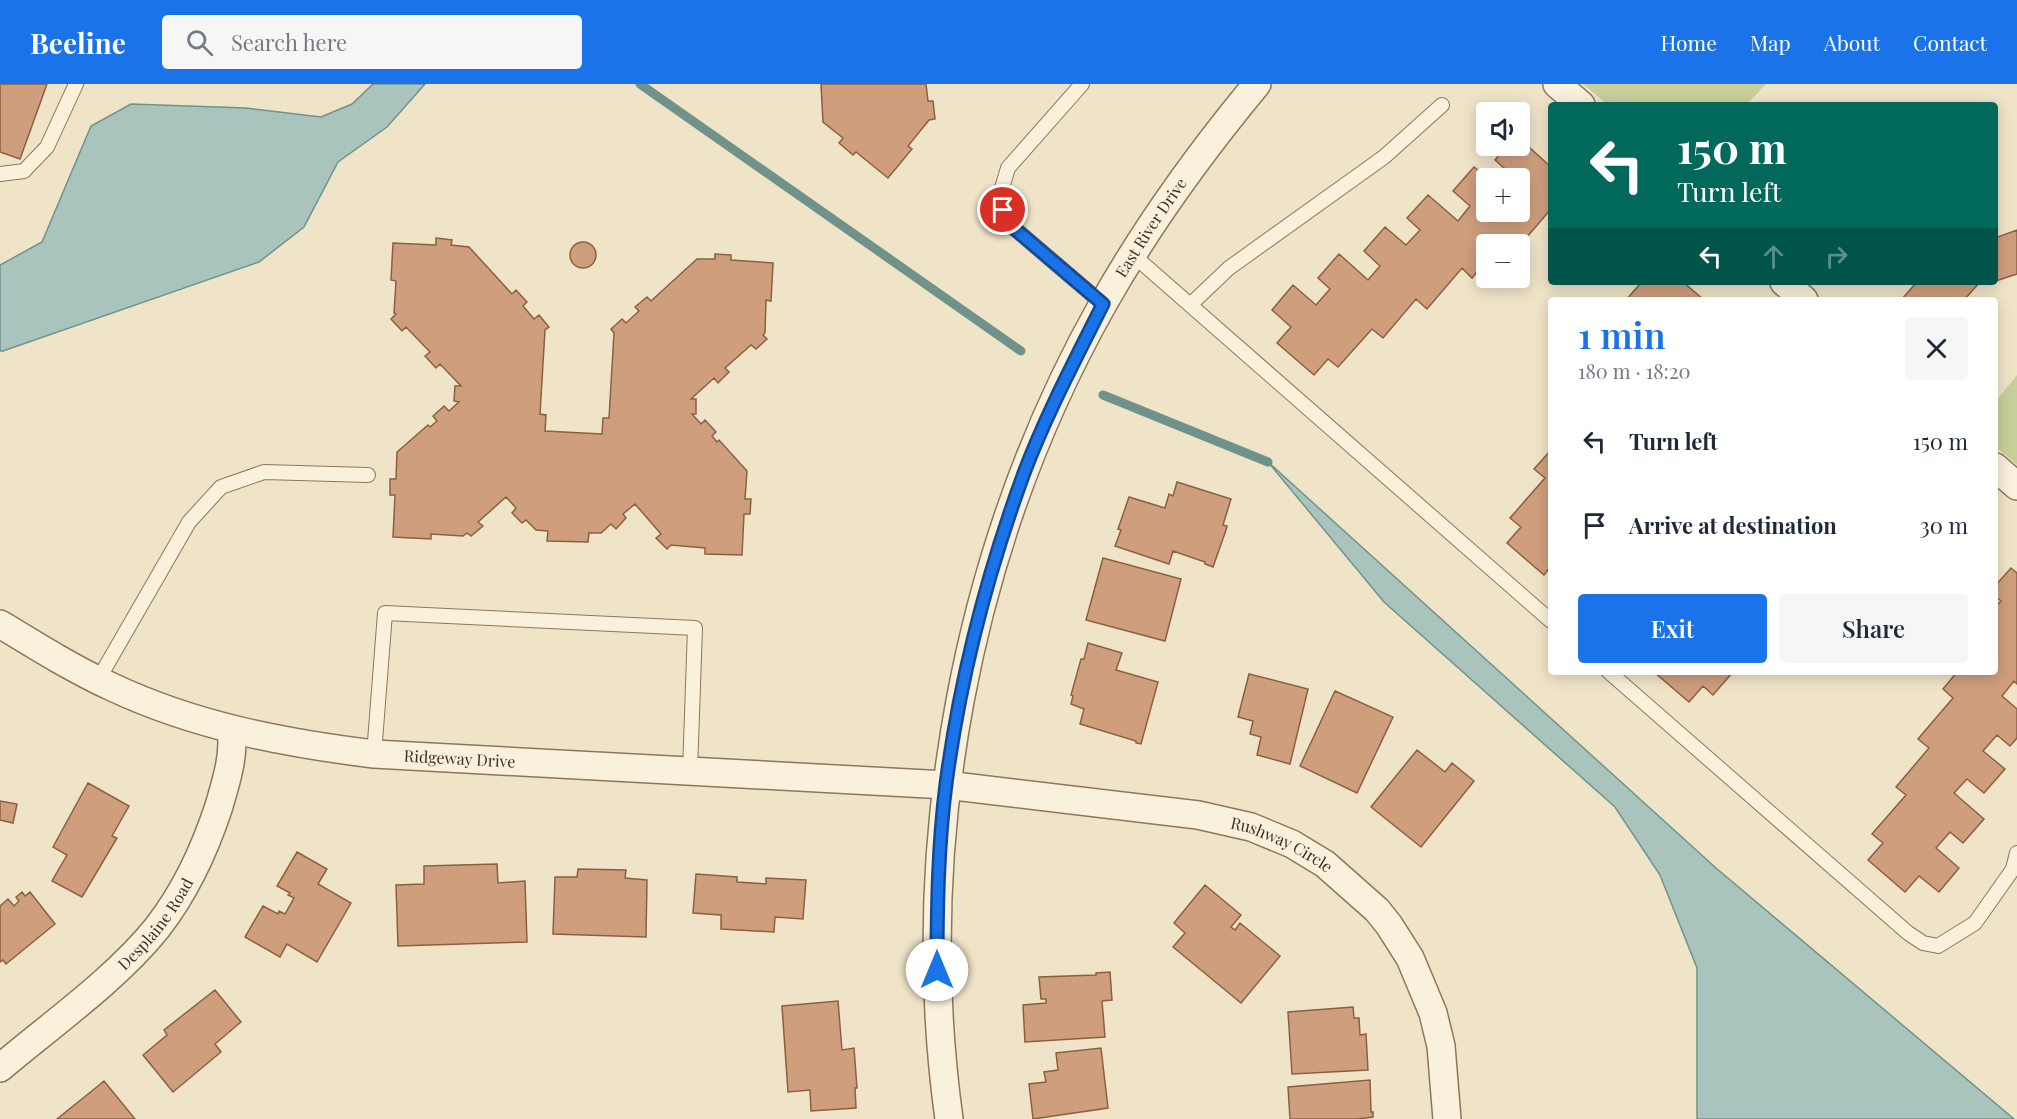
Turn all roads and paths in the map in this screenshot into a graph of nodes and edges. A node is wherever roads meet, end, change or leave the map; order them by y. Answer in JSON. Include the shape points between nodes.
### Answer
{"nodes":[{"id":1,"x":76,"y":84,"type":"edge"},
{"id":2,"x":1082,"y":84,"type":"edge"},
{"id":3,"x":1257,"y":84,"type":"edge"},
{"id":4,"x":1557,"y":84,"type":"edge"},
{"id":5,"x":1578,"y":102,"type":"edge"},
{"id":6,"x":1442,"y":105,"type":"dead end"},
{"id":7,"x":0,"y":174,"type":"edge"},
{"id":8,"x":1133,"y":255,"type":"junction"},
{"id":9,"x":1787,"y":285,"type":"edge"},
{"id":10,"x":1801,"y":297,"type":"edge"},
{"id":11,"x":1103,"y":304,"type":"junction"},
{"id":12,"x":1190,"y":305,"type":"junction"},
{"id":13,"x":1998,"y":469,"type":"edge"},
{"id":14,"x":368,"y":475,"type":"dead end"},
{"id":15,"x":2017,"y":486,"type":"edge"},
{"id":16,"x":1548,"y":618,"type":"edge"},
{"id":17,"x":0,"y":624,"type":"edge"},
{"id":18,"x":1612,"y":675,"type":"edge"},
{"id":19,"x":98,"y":680,"type":"junction"},
{"id":20,"x":231,"y":730,"type":"junction"},
{"id":21,"x":374,"y":754,"type":"junction"},
{"id":22,"x":690,"y":771,"type":"junction"},
{"id":23,"x":946,"y":785,"type":"junction"},
{"id":24,"x":2017,"y":853,"type":"edge"},
{"id":25,"x":2015,"y":868,"type":"edge"},
{"id":26,"x":0,"y":1068,"type":"edge"},
{"id":27,"x":949,"y":1119,"type":"edge"},
{"id":28,"x":1447,"y":1119,"type":"edge"}],
"edges":[{"from":1,"to":7,"type":"lane","via":[[47,147],[24,171]]},
{"from":2,"to":11,"type":"lane","via":[[1008,168],[999,198],[1008,223]]},
{"from":3,"to":8,"type":"street","name":"East River Drive","via":[[1204,149]]},
{"from":4,"to":5,"type":"street"},
{"from":6,"to":12,"type":"lane","via":[[1384,157],[1228,268]]},
{"from":8,"to":11,"type":"street","name":"East River Drive"},
{"from":8,"to":12,"type":"lane"},
{"from":9,"to":10,"type":"street"},
{"from":11,"to":23,"type":"street","name":"East River Drive","via":[[1061,386],[1025,472],[988,581],[965,671]]},
{"from":12,"to":16,"type":"lane"},
{"from":13,"to":15,"type":"street"},
{"from":14,"to":19,"type":"lane","via":[[264,472],[221,487],[189,522]]},
{"from":17,"to":19,"type":"street","name":"Ridgeway Drive"},
{"from":18,"to":25,"type":"lane","via":[[1923,943],[1938,946],[1975,923]]},
{"from":19,"to":20,"type":"street","name":"Ridgeway Drive"},
{"from":20,"to":21,"type":"street","name":"Ridgeway Drive","via":[[307,746]]},
{"from":20,"to":26,"type":"street","name":"Desplaine Road","via":[[233,740],[225,784],[208,839],[182,891],[118,970]]},
{"from":21,"to":22,"type":"street","name":"Ridgeway Drive"},
{"from":21,"to":22,"type":"lane","via":[[385,613],[695,628]]},
{"from":22,"to":23,"type":"street","name":"Ridgeway Drive"},
{"from":23,"to":27,"type":"street","name":"East River Drive","via":[[937,900],[937,993]]},
{"from":23,"to":28,"type":"street","name":"Rushway Circle","via":[[1198,815],[1251,827],[1292,844],[1325,864],[1377,910],[1410,958],[1433,1013],[1441,1046]]},
{"from":24,"to":25,"type":"lane"}]}
